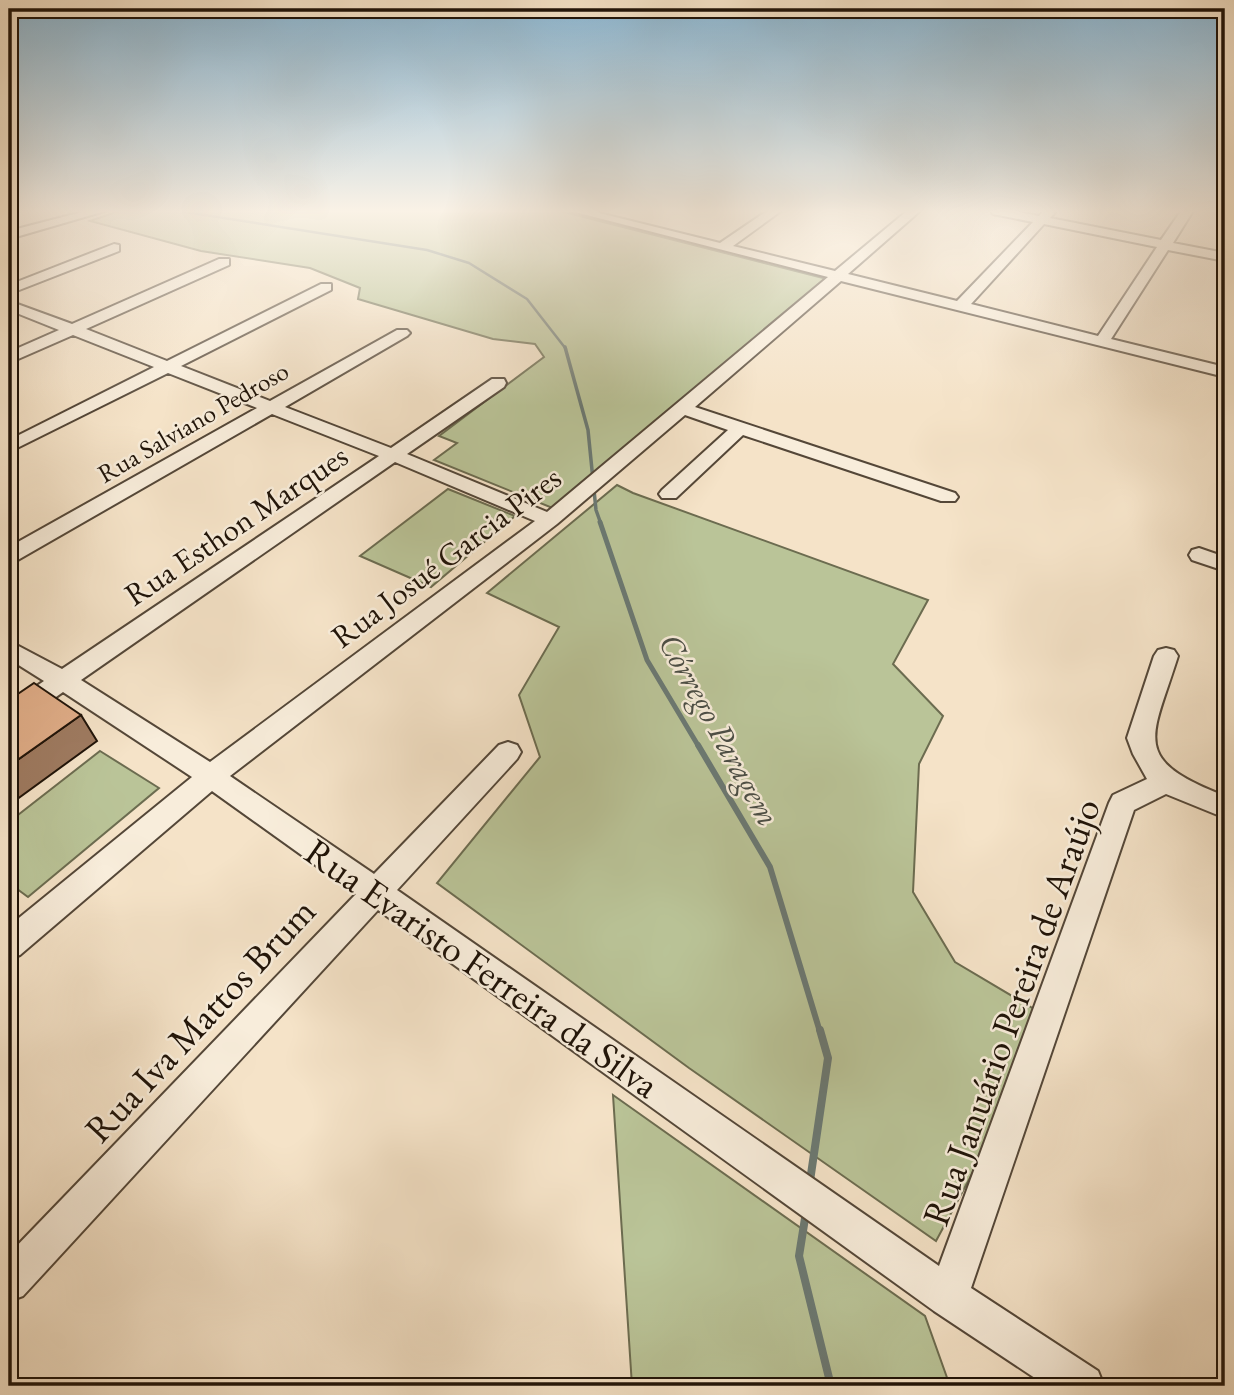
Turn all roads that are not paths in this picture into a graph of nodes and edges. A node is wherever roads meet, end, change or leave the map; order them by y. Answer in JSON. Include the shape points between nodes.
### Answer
{"nodes":[{"id":1,"x":44,"y":276,"type":"edge"},
{"id":2,"x":192,"y":276,"type":"edge"},
{"id":3,"x":836,"y":276,"type":"edge"},
{"id":4,"x":841,"y":276,"type":"edge"},
{"id":5,"x":989,"y":276,"type":"edge"},
{"id":6,"x":1144,"y":276,"type":"edge"},
{"id":7,"x":326,"y":288,"type":"dead end"},
{"id":8,"x":9,"y":290,"type":"edge"},
{"id":9,"x":9,"y":305,"type":"edge"},
{"id":10,"x":961,"y":306,"type":"junction"},
{"id":11,"x":72,"y":330,"type":"junction"},
{"id":12,"x":402,"y":333,"type":"dead end"},
{"id":13,"x":1102,"y":341,"type":"junction"},
{"id":14,"x":9,"y":358,"type":"edge"},
{"id":15,"x":168,"y":368,"type":"junction"},
{"id":16,"x":1225,"y":372,"type":"edge"},
{"id":17,"x":498,"y":383,"type":"dead end"},
{"id":18,"x":271,"y":408,"type":"junction"},
{"id":19,"x":683,"y":409,"type":"junction"},
{"id":20,"x":740,"y":428,"type":"junction"},
{"id":21,"x":9,"y":447,"type":"edge"},
{"id":22,"x":393,"y":455,"type":"junction"},
{"id":23,"x":669,"y":494,"type":"dead end"},
{"id":24,"x":948,"y":497,"type":"dead end"},
{"id":25,"x":550,"y":520,"type":"junction"},
{"id":26,"x":1199,"y":555,"type":"dead end"},
{"id":27,"x":9,"y":556,"type":"edge"},
{"id":28,"x":1225,"y":564,"type":"edge"},
{"id":29,"x":9,"y":649,"type":"edge"},
{"id":30,"x":1166,"y":656,"type":"dead end"},
{"id":31,"x":64,"y":680,"type":"junction"},
{"id":32,"x":9,"y":717,"type":"edge"},
{"id":33,"x":508,"y":752,"type":"dead end"},
{"id":34,"x":211,"y":776,"type":"junction"},
{"id":35,"x":1164,"y":782,"type":"junction"},
{"id":36,"x":1225,"y":807,"type":"edge"},
{"id":37,"x":376,"y":893,"type":"junction"},
{"id":38,"x":9,"y":945,"type":"edge"},
{"id":39,"x":9,"y":1282,"type":"edge"},
{"id":40,"x":948,"y":1297,"type":"junction"},
{"id":41,"x":1083,"y":1386,"type":"edge"}],
"edges":[{"from":1,"to":8,"type":"street"},
{"from":2,"to":11,"type":"street"},
{"from":3,"to":19,"type":"street","name":"Rua Josué Garcia Pires"},
{"from":4,"to":10,"type":"street"},
{"from":5,"to":10,"type":"street"},
{"from":6,"to":13,"type":"street"},
{"from":7,"to":15,"type":"street"},
{"from":9,"to":11,"type":"street"},
{"from":10,"to":13,"type":"street"},
{"from":11,"to":14,"type":"street"},
{"from":11,"to":15,"type":"street"},
{"from":12,"to":18,"type":"street","name":"Rua Salviano Pedroso"},
{"from":13,"to":16,"type":"street"},
{"from":15,"to":18,"type":"street"},
{"from":15,"to":21,"type":"street"},
{"from":17,"to":22,"type":"street","name":"Rua Esthon Marques"},
{"from":18,"to":22,"type":"street"},
{"from":18,"to":27,"type":"street","name":"Rua Salviano Pedroso"},
{"from":19,"to":20,"type":"street"},
{"from":19,"to":25,"type":"street","name":"Rua Josué Garcia Pires"},
{"from":20,"to":23,"type":"street"},
{"from":20,"to":24,"type":"street"},
{"from":22,"to":25,"type":"street"},
{"from":22,"to":31,"type":"street","name":"Rua Esthon Marques"},
{"from":25,"to":34,"type":"street","name":"Rua Josué Garcia Pires"},
{"from":26,"to":28,"type":"street"},
{"from":29,"to":31,"type":"street","name":"Rua Evaristo Ferreira da Silva"},
{"from":30,"to":35,"type":"street","via":[[1140,738]]},
{"from":31,"to":32,"type":"street","name":"Rua Esthon Marques"},
{"from":31,"to":34,"type":"street","name":"Rua Evaristo Ferreira da Silva"},
{"from":33,"to":37,"type":"street","name":"Rua Iva Mattos Brum"},
{"from":34,"to":37,"type":"street","name":"Rua Evaristo Ferreira da Silva"},
{"from":34,"to":38,"type":"street","name":"Rua Josué Garcia Pires"},
{"from":35,"to":36,"type":"street"},
{"from":35,"to":40,"type":"street","name":"Rua Januário Pereira de Araújo","via":[[1123,803]]},
{"from":37,"to":39,"type":"street","name":"Rua Iva Mattos Brum"},
{"from":37,"to":40,"type":"street","name":"Rua Evaristo Ferreira da Silva"},
{"from":40,"to":41,"type":"street","name":"Rua Evaristo Ferreira da Silva"}]}
